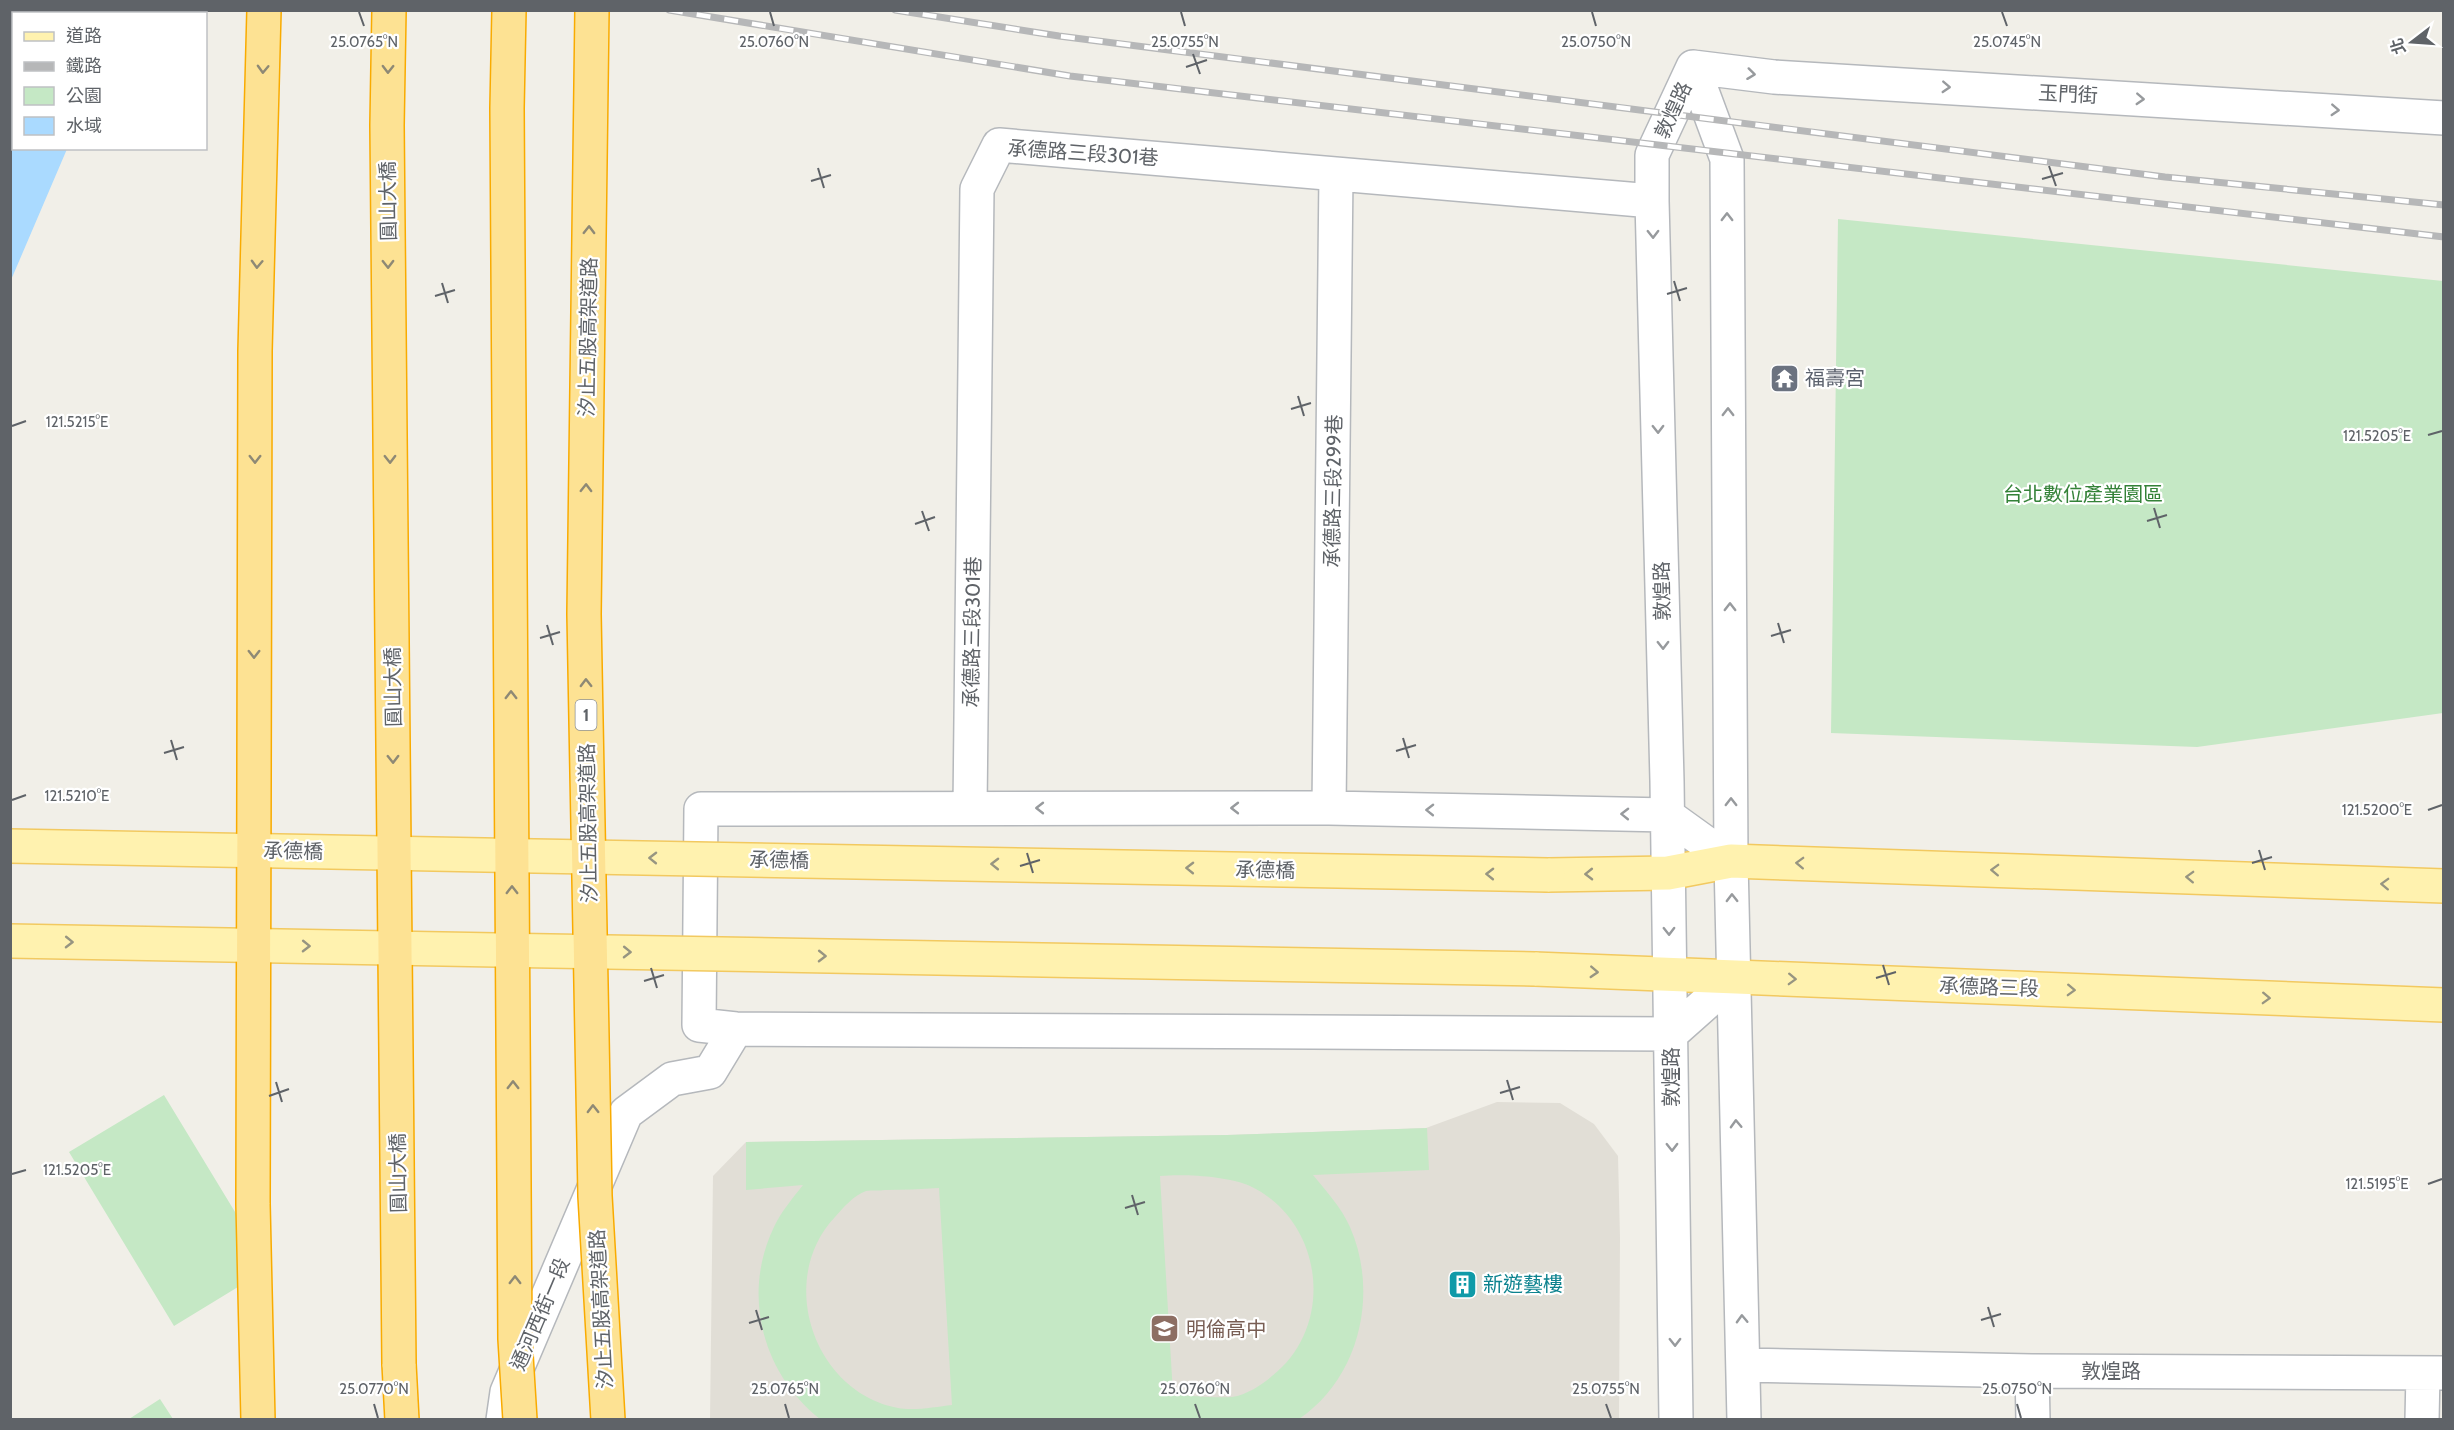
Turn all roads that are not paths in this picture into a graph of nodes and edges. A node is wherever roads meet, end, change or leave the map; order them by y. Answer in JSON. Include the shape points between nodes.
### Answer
{"nodes":[{"id":1,"x":264,"y":10,"type":"edge"},
{"id":2,"x":390,"y":10,"type":"edge"},
{"id":3,"x":509,"y":10,"type":"edge"},
{"id":4,"x":592,"y":10,"type":"edge"},
{"id":5,"x":1693,"y":67,"type":"junction"},
{"id":6,"x":2444,"y":118,"type":"edge"},
{"id":7,"x":1336,"y":174,"type":"junction"},
{"id":8,"x":1652,"y":201,"type":"junction"},
{"id":9,"x":970,"y":808,"type":"junction"},
{"id":10,"x":1329,"y":808,"type":"junction"},
{"id":11,"x":1667,"y":815,"type":"junction"},
{"id":12,"x":10,"y":846,"type":"edge"},
{"id":13,"x":1731,"y":861,"type":"junction"},
{"id":14,"x":1668,"y":873,"type":"junction"},
{"id":15,"x":2444,"y":886,"type":"edge"},
{"id":16,"x":10,"y":941,"type":"edge"},
{"id":17,"x":1669,"y":976,"type":"junction"},
{"id":18,"x":1734,"y":978,"type":"junction"},
{"id":19,"x":2444,"y":1005,"type":"edge"},
{"id":20,"x":736,"y":1029,"type":"junction"},
{"id":21,"x":1671,"y":1034,"type":"junction"},
{"id":22,"x":1743,"y":1365,"type":"junction"},
{"id":23,"x":2032,"y":1371,"type":"junction"},
{"id":24,"x":2433,"y":1373,"type":"edge"},
{"id":25,"x":258,"y":1419,"type":"edge"},
{"id":26,"x":402,"y":1419,"type":"edge"},
{"id":27,"x":503,"y":1419,"type":"edge"},
{"id":28,"x":520,"y":1419,"type":"edge"},
{"id":29,"x":608,"y":1419,"type":"edge"},
{"id":30,"x":1676,"y":1419,"type":"edge"},
{"id":31,"x":1744,"y":1419,"type":"edge"},
{"id":32,"x":2033,"y":1419,"type":"edge"},
{"id":33,"x":2422,"y":1419,"type":"edge"}],
"edges":[{"from":1,"to":25,"type":"highway","one_way":true,"bridge":true,"via":[[255,351],[253,1204]]},
{"from":2,"to":26,"type":"highway","name":"圓山大橋","one_way":true,"bridge":true,"via":[[387,125]]},
{"from":28,"to":3,"type":"highway","one_way":true,"bridge":true,"via":[[515,1339]]},
{"from":29,"to":4,"type":"highway","name":"汐止五股高架道路","number":"1","one_way":true,"bridge":true,"via":[[595,1196],[584,614]]},
{"from":5,"to":6,"type":"street","name":"玉門街","one_way":true,"via":[[1774,77]]},
{"from":5,"to":8,"type":"street","name":"敦煌路","via":[[1652,155]]},
{"from":13,"to":5,"type":"street","name":"敦煌路","one_way":true,"via":[[1727,159]]},
{"from":7,"to":8,"type":"street","name":"承德路三段301巷"},
{"from":7,"to":9,"type":"street","name":"承德路三段301巷","via":[[999,145],[977,189]]},
{"from":7,"to":10,"type":"street","name":"承德路三段299巷"},
{"from":8,"to":11,"type":"street","name":"敦煌路","one_way":true},
{"from":10,"to":9,"type":"street","one_way":true},
{"from":9,"to":20,"type":"street","via":[[701,809],[699,1025]]},
{"from":11,"to":10,"type":"street","one_way":true},
{"from":11,"to":13,"type":"street"},
{"from":11,"to":14,"type":"street","name":"敦煌路"},
{"from":14,"to":12,"type":"main road","name":"承德橋","one_way":true,"bridge":true,"via":[[1548,875]]},
{"from":13,"to":14,"type":"main road"},
{"from":15,"to":13,"type":"main road","one_way":true},
{"from":18,"to":13,"type":"street","name":"敦煌路","one_way":true},
{"from":14,"to":17,"type":"street","name":"敦煌路","one_way":true},
{"from":16,"to":17,"type":"main road","name":"承德路三段","one_way":true,"bridge":true,"via":[[1535,969]]},
{"from":17,"to":18,"type":"main road","name":"承德路三段"},
{"from":17,"to":21,"type":"street","name":"敦煌路"},
{"from":18,"to":19,"type":"main road","name":"承德路三段","one_way":true},
{"from":18,"to":21,"type":"street"},
{"from":22,"to":18,"type":"street","name":"敦煌路","one_way":true},
{"from":20,"to":21,"type":"street"},
{"from":20,"to":27,"type":"street","name":"通河西街一段","via":[[710,1072],[672,1079],[626,1113],[507,1392]]},
{"from":21,"to":30,"type":"street","name":"敦煌路","one_way":true},
{"from":22,"to":23,"type":"street","name":"敦煌路"},
{"from":22,"to":31,"type":"street","name":"敦煌路"},
{"from":23,"to":24,"type":"street","name":"敦煌路"},
{"from":23,"to":32,"type":"street"},
{"from":24,"to":33,"type":"street"}]}
